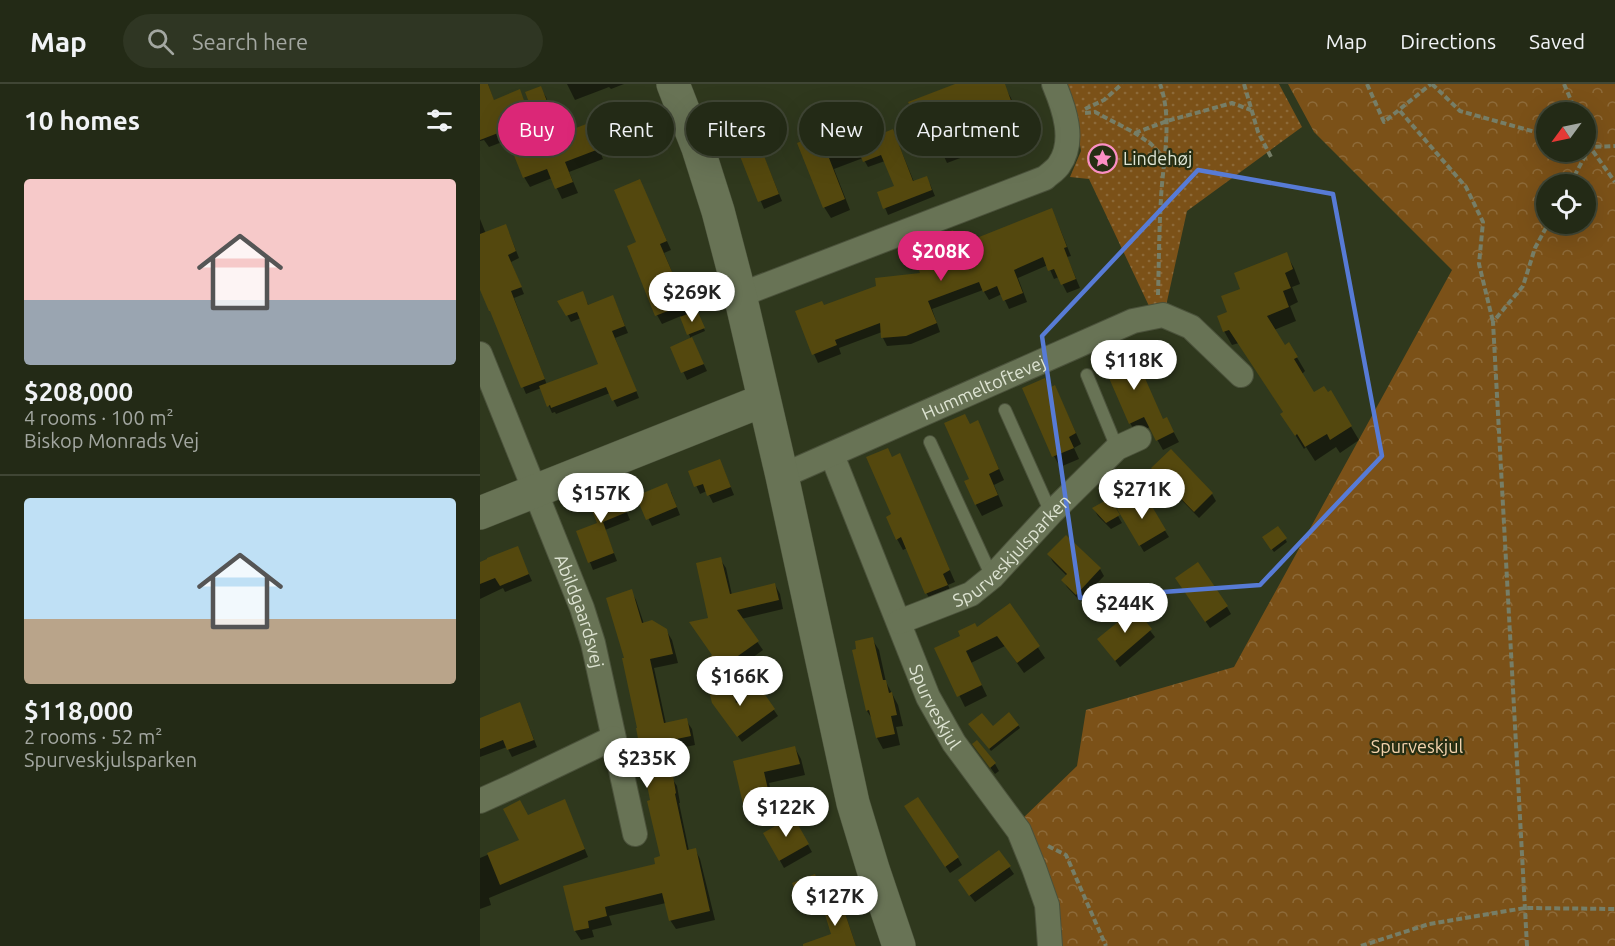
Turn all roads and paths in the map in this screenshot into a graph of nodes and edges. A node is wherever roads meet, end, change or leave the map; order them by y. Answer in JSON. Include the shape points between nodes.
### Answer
{"nodes":[{"id":1,"x":673,"y":84,"type":"edge"},
{"id":2,"x":1054,"y":84,"type":"edge"},
{"id":3,"x":1122,"y":84,"type":"edge"},
{"id":4,"x":1160,"y":84,"type":"edge"},
{"id":5,"x":1244,"y":84,"type":"edge"},
{"id":6,"x":1367,"y":84,"type":"edge"},
{"id":7,"x":1432,"y":84,"type":"edge"},
{"id":8,"x":1564,"y":84,"type":"edge"},
{"id":9,"x":1572,"y":102,"type":"edge"},
{"id":10,"x":1251,"y":110,"type":"junction"},
{"id":11,"x":1400,"y":111,"type":"junction"},
{"id":12,"x":1167,"y":121,"type":"junction"},
{"id":13,"x":1536,"y":132,"type":"edge"},
{"id":14,"x":1135,"y":133,"type":"junction"},
{"id":15,"x":1596,"y":146,"type":"edge"},
{"id":16,"x":1615,"y":146,"type":"edge"},
{"id":17,"x":1271,"y":157,"type":"dead end"},
{"id":18,"x":1596,"y":157,"type":"edge"},
{"id":19,"x":1164,"y":158,"type":"junction"},
{"id":20,"x":1615,"y":182,"type":"edge"},
{"id":21,"x":1543,"y":234,"type":"edge"},
{"id":22,"x":740,"y":295,"type":"junction"},
{"id":23,"x":1157,"y":316,"type":"junction"},
{"id":24,"x":1493,"y":322,"type":"junction"},
{"id":25,"x":480,"y":354,"type":"edge"},
{"id":26,"x":1087,"y":375,"type":"dead end"},
{"id":27,"x":1241,"y":375,"type":"dead end"},
{"id":28,"x":764,"y":400,"type":"junction"},
{"id":29,"x":1005,"y":410,"type":"dead end"},
{"id":30,"x":1139,"y":438,"type":"dead end"},
{"id":31,"x":930,"y":442,"type":"dead end"},
{"id":32,"x":1117,"y":448,"type":"junction"},
{"id":33,"x":832,"y":454,"type":"junction"},
{"id":34,"x":782,"y":477,"type":"junction"},
{"id":35,"x":535,"y":491,"type":"junction"},
{"id":36,"x":480,"y":513,"type":"edge"},
{"id":37,"x":1051,"y":513,"type":"junction"},
{"id":38,"x":993,"y":577,"type":"junction"},
{"id":39,"x":899,"y":622,"type":"junction"},
{"id":40,"x":614,"y":738,"type":"junction"},
{"id":41,"x":480,"y":801,"type":"edge"},
{"id":42,"x":1018,"y":831,"type":"junction"},
{"id":43,"x":635,"y":834,"type":"dead end"},
{"id":44,"x":1525,"y":908,"type":"junction"},
{"id":45,"x":1615,"y":909,"type":"edge"},
{"id":46,"x":899,"y":946,"type":"edge"},
{"id":47,"x":1050,"y":946,"type":"edge"},
{"id":48,"x":1106,"y":946,"type":"edge"},
{"id":49,"x":1361,"y":946,"type":"edge"},
{"id":50,"x":1527,"y":946,"type":"edge"}],
"edges":[{"from":1,"to":22,"type":"street","via":[[698,148]]},
{"from":2,"to":22,"type":"street","via":[[1065,110],[1067,147],[1059,166],[1045,178]]},
{"from":3,"to":14,"type":"path","via":[[1104,100],[1075,113],[1095,112]]},
{"from":4,"to":12,"type":"path"},
{"from":5,"to":10,"type":"path"},
{"from":6,"to":11,"type":"path","via":[[1384,122]]},
{"from":7,"to":11,"type":"path"},
{"from":7,"to":13,"type":"path","via":[[1460,111]]},
{"from":8,"to":9,"type":"path"},
{"from":10,"to":12,"type":"path","via":[[1232,103]]},
{"from":10,"to":17,"type":"path"},
{"from":11,"to":24,"type":"path","via":[[1466,187],[1483,222],[1479,264]]},
{"from":12,"to":14,"type":"path"},
{"from":12,"to":19,"type":"path"},
{"from":14,"to":19,"type":"path"},
{"from":15,"to":16,"type":"path"},
{"from":18,"to":20,"type":"path"},
{"from":19,"to":23,"type":"path"},
{"from":21,"to":24,"type":"path","via":[[1523,286]]},
{"from":22,"to":28,"type":"street"},
{"from":23,"to":27,"type":"street","via":[[1191,327]]},
{"from":23,"to":33,"type":"street","name":"Hummeltoftevej","via":[[1133,321]]},
{"from":24,"to":44,"type":"path"},
{"from":25,"to":35,"type":"street","name":"Abildgaardsvej"},
{"from":26,"to":32,"type":"lane"},
{"from":28,"to":34,"type":"street"},
{"from":28,"to":35,"type":"street"},
{"from":29,"to":37,"type":"lane"},
{"from":30,"to":32,"type":"street","name":"Spurveskjulsparken"},
{"from":31,"to":38,"type":"lane"},
{"from":32,"to":37,"type":"street","name":"Spurveskjulsparken"},
{"from":33,"to":34,"type":"street","name":"Hummeltoftevej"},
{"from":33,"to":39,"type":"street","name":"Spurveskjul"},
{"from":34,"to":46,"type":"street","via":[[853,803]]},
{"from":35,"to":36,"type":"street"},
{"from":35,"to":40,"type":"street","name":"Abildgaardsvej","via":[[582,608]]},
{"from":37,"to":38,"type":"street","name":"Spurveskjulsparken"},
{"from":38,"to":39,"type":"street","name":"Spurveskjulsparken","via":[[971,594]]},
{"from":39,"to":42,"type":"street","name":"Spurveskjul","via":[[928,697],[954,743]]},
{"from":40,"to":41,"type":"street"},
{"from":40,"to":43,"type":"street","name":"Abildgaardsvej"},
{"from":42,"to":47,"type":"street","name":"Spurveskjul","via":[[1047,905]]},
{"from":42,"to":48,"type":"path","via":[[1066,855]]},
{"from":44,"to":45,"type":"path"},
{"from":44,"to":49,"type":"path","via":[[1429,924]]},
{"from":44,"to":50,"type":"path"}]}
